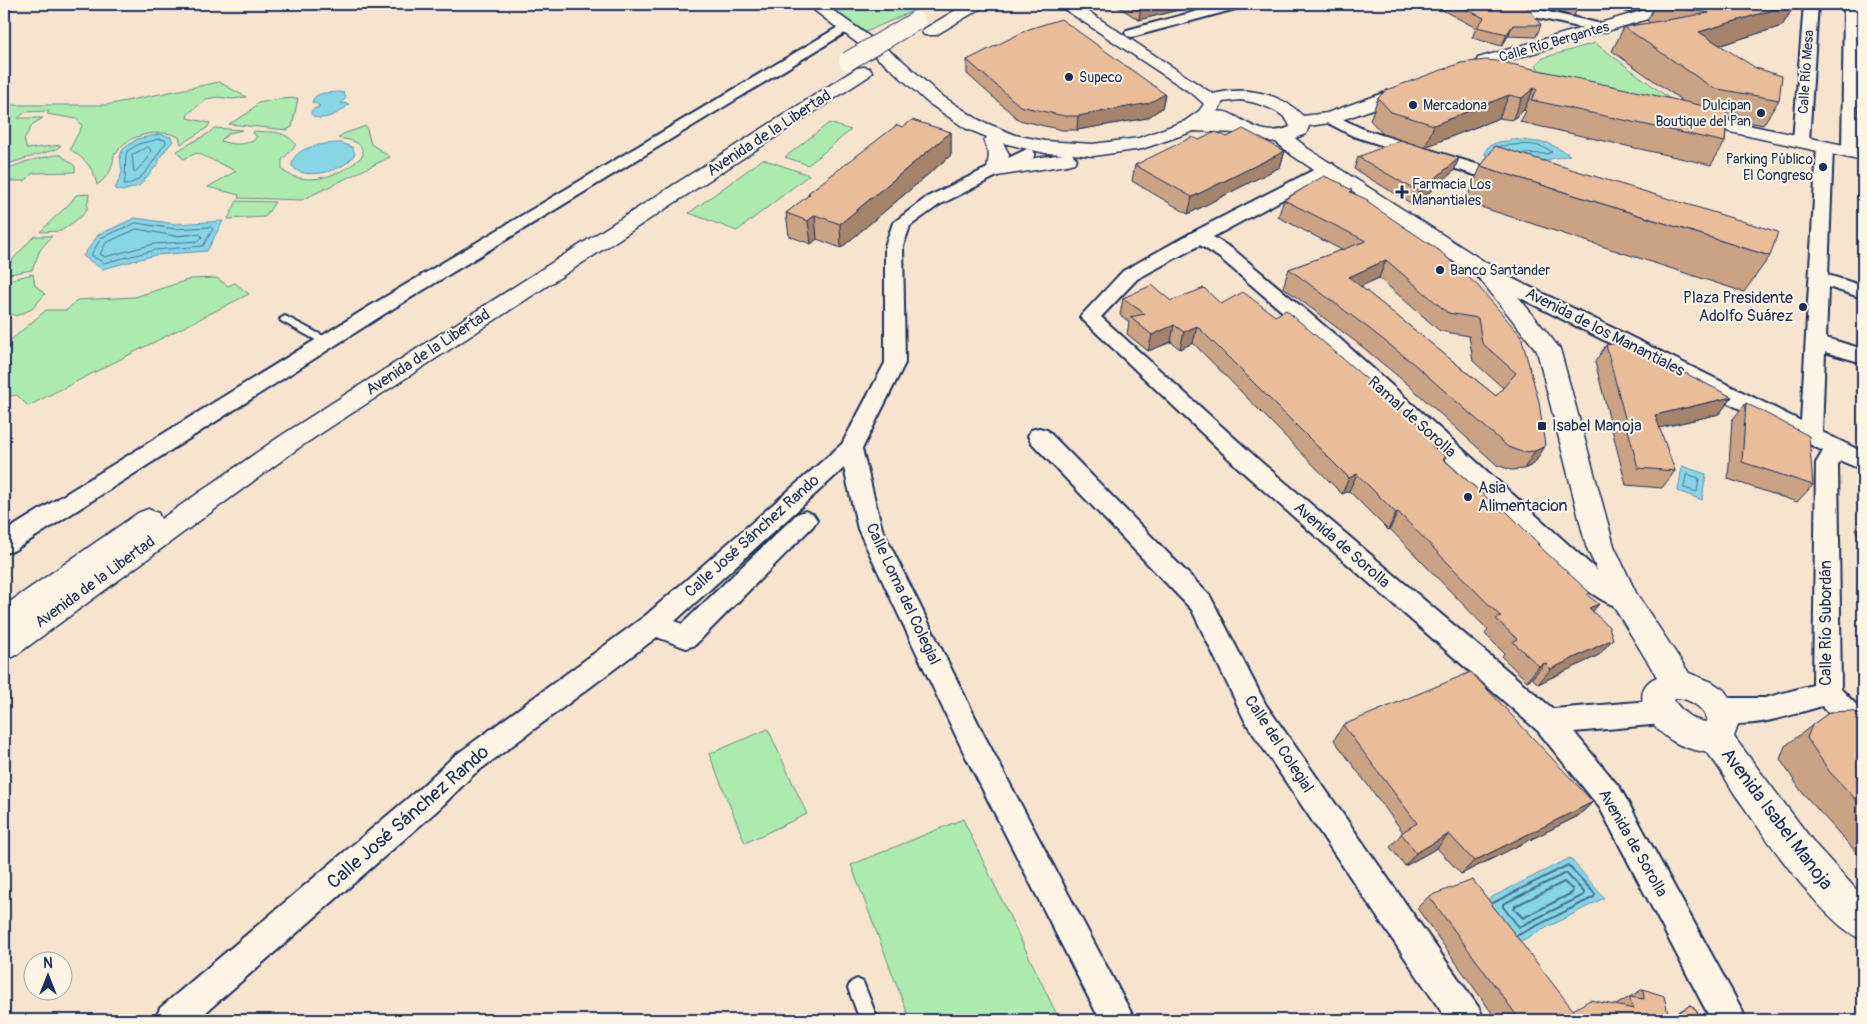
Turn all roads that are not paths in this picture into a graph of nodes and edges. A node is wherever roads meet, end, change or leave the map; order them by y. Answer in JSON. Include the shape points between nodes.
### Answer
{"nodes":[{"id":1,"x":814,"y":4,"type":"edge"},
{"id":2,"x":949,"y":4,"type":"edge"},
{"id":3,"x":977,"y":4,"type":"edge"},
{"id":4,"x":1067,"y":4,"type":"edge"},
{"id":5,"x":1092,"y":4,"type":"edge"},
{"id":6,"x":1238,"y":4,"type":"edge"},
{"id":7,"x":1523,"y":4,"type":"edge"},
{"id":8,"x":1682,"y":4,"type":"edge"},
{"id":9,"x":1811,"y":4,"type":"edge"},
{"id":10,"x":1851,"y":4,"type":"edge"},
{"id":11,"x":845,"y":28,"type":"junction"},
{"id":12,"x":1601,"y":28,"type":"junction"},
{"id":13,"x":1132,"y":33,"type":"junction"},
{"id":14,"x":855,"y":66,"type":"junction"},
{"id":15,"x":1511,"y":72,"type":"edge"},
{"id":16,"x":1426,"y":84,"type":"edge"},
{"id":17,"x":1237,"y":94,"type":"junction"},
{"id":18,"x":1212,"y":105,"type":"junction"},
{"id":19,"x":1672,"y":114,"type":"edge"},
{"id":20,"x":1330,"y":118,"type":"junction"},
{"id":21,"x":1298,"y":122,"type":"junction"},
{"id":22,"x":1192,"y":125,"type":"junction"},
{"id":23,"x":1236,"y":127,"type":"junction"},
{"id":24,"x":1281,"y":136,"type":"junction"},
{"id":25,"x":998,"y":138,"type":"junction"},
{"id":26,"x":1801,"y":141,"type":"junction"},
{"id":27,"x":1142,"y":143,"type":"junction"},
{"id":28,"x":1825,"y":146,"type":"junction"},
{"id":29,"x":1106,"y":149,"type":"junction"},
{"id":30,"x":1857,"y":153,"type":"edge"},
{"id":31,"x":1027,"y":154,"type":"junction"},
{"id":32,"x":1074,"y":158,"type":"junction"},
{"id":33,"x":1327,"y":168,"type":"junction"},
{"id":34,"x":997,"y":170,"type":"junction"},
{"id":35,"x":1522,"y":184,"type":"edge"},
{"id":36,"x":1199,"y":236,"type":"junction"},
{"id":37,"x":1488,"y":274,"type":"junction"},
{"id":38,"x":1818,"y":278,"type":"junction"},
{"id":39,"x":1863,"y":292,"type":"edge"},
{"id":40,"x":285,"y":319,"type":"dead end"},
{"id":41,"x":327,"y":342,"type":"junction"},
{"id":42,"x":1815,"y":342,"type":"junction"},
{"id":43,"x":1863,"y":356,"type":"edge"},
{"id":44,"x":1039,"y":436,"type":"dead end"},
{"id":45,"x":1811,"y":436,"type":"junction"},
{"id":46,"x":851,"y":449,"type":"junction"},
{"id":47,"x":1837,"y":449,"type":"junction"},
{"id":48,"x":1863,"y":462,"type":"edge"},
{"id":49,"x":804,"y":520,"type":"dead end"},
{"id":50,"x":4,"y":544,"type":"edge"},
{"id":51,"x":1624,"y":599,"type":"junction"},
{"id":52,"x":4,"y":622,"type":"edge"},
{"id":53,"x":654,"y":624,"type":"junction"},
{"id":54,"x":4,"y":648,"type":"edge"},
{"id":55,"x":1679,"y":684,"type":"junction"},
{"id":56,"x":1827,"y":693,"type":"junction"},
{"id":57,"x":1662,"y":712,"type":"junction"},
{"id":58,"x":1548,"y":722,"type":"junction"},
{"id":59,"x":1717,"y":723,"type":"junction"},
{"id":60,"x":1863,"y":731,"type":"edge"},
{"id":61,"x":1863,"y":922,"type":"edge"},
{"id":62,"x":857,"y":988,"type":"dead end"},
{"id":63,"x":172,"y":1020,"type":"edge"},
{"id":64,"x":869,"y":1020,"type":"edge"},
{"id":65,"x":1118,"y":1020,"type":"edge"},
{"id":66,"x":1467,"y":1020,"type":"edge"},
{"id":67,"x":1729,"y":1020,"type":"edge"}],
"edges":[{"from":1,"to":11,"type":"main road"},
{"from":2,"to":14,"type":"main road","bridge":true,"via":[[916,21]]},
{"from":3,"to":14,"type":"main road","via":[[909,44]]},
{"from":4,"to":18,"type":"main road","via":[[1200,91]]},
{"from":5,"to":13,"type":"main road"},
{"from":6,"to":13,"type":"street"},
{"from":7,"to":12,"type":"street","via":[[1539,14]]},
{"from":8,"to":12,"type":"main road","name":"Calle Río Bergantes"},
{"from":9,"to":26,"type":"street","name":"Calle Río Mesa"},
{"from":10,"to":30,"type":"street"},
{"from":11,"to":25,"type":"main road","via":[[896,64],[933,98],[980,133]]},
{"from":11,"to":41,"type":"street"},
{"from":12,"to":15,"type":"main road","name":"Calle Río Bergantes","via":[[1481,71],[1503,66]]},
{"from":13,"to":17,"type":"main road","via":[[1213,88]]},
{"from":14,"to":52,"type":"main road","name":"Avenida de la Libertad","via":[[275,430]]},
{"from":14,"to":54,"type":"main road","name":"Avenida de la Libertad","via":[[291,441]]},
{"from":16,"to":20,"type":"main road"},
{"from":17,"to":18,"type":"main road","via":[[1217,98]]},
{"from":17,"to":21,"type":"main road","via":[[1271,102]]},
{"from":18,"to":22,"type":"main road","via":[[1206,115]]},
{"from":18,"to":23,"type":"main road"},
{"from":19,"to":26,"type":"main road"},
{"from":20,"to":21,"type":"main road"},
{"from":20,"to":35,"type":"street","via":[[1367,135]]},
{"from":21,"to":24,"type":"main road","via":[[1299,130]]},
{"from":22,"to":23,"type":"main road"},
{"from":22,"to":27,"type":"main road"},
{"from":23,"to":24,"type":"main road","via":[[1260,135]]},
{"from":24,"to":33,"type":"main road","name":"Avenida de los Manantiales"},
{"from":25,"to":29,"type":"main road","via":[[1051,148]]},
{"from":25,"to":31,"type":"main road","via":[[1005,148]]},
{"from":25,"to":34,"type":"main road"},
{"from":26,"to":28,"type":"main road"},
{"from":27,"to":29,"type":"main road"},
{"from":27,"to":32,"type":"main road","via":[[1121,154]]},
{"from":28,"to":30,"type":"main road"},
{"from":28,"to":38,"type":"street"},
{"from":29,"to":31,"type":"main road","via":[[1088,154],[1040,150]]},
{"from":31,"to":32,"type":"main road"},
{"from":31,"to":34,"type":"street"},
{"from":32,"to":34,"type":"main road"},
{"from":33,"to":36,"type":"street","name":"Avenida de Sorolla"},
{"from":33,"to":37,"type":"main road","name":"Avenida de los Manantiales"},
{"from":34,"to":46,"type":"street","via":[[933,200],[902,223],[894,246],[895,363]]},
{"from":36,"to":51,"type":"street","name":"Ramal de Sorolla","via":[[1227,254],[1333,344],[1591,580]]},
{"from":36,"to":58,"type":"street","name":"Avenida de Sorolla","via":[[1130,275],[1090,317],[1253,468]]},
{"from":37,"to":45,"type":"street","name":"Avenida de los Manantiales"},
{"from":37,"to":51,"type":"main road","via":[[1548,349],[1600,546]]},
{"from":38,"to":39,"type":"street"},
{"from":38,"to":42,"type":"street"},
{"from":40,"to":41,"type":"lane"},
{"from":41,"to":50,"type":"street"},
{"from":42,"to":43,"type":"street"},
{"from":42,"to":45,"type":"street"},
{"from":44,"to":66,"type":"street","name":"Calle del Colegial","via":[[1201,603],[1256,714]]},
{"from":45,"to":47,"type":"street","name":"Avenida de los Manantiales"},
{"from":46,"to":53,"type":"street","name":"Calle José Sánchez Rando"},
{"from":46,"to":65,"type":"street","name":"Calle Loma del Colegial","via":[[870,529],[974,744]]},
{"from":47,"to":48,"type":"street","name":"Avenida de los Manantiales"},
{"from":47,"to":56,"type":"street","name":"Calle Río Subordán","via":[[1827,463]]},
{"from":49,"to":53,"type":"street","name":"Calle José Sánchez Rando","via":[[686,638]]},
{"from":51,"to":55,"type":"main road"},
{"from":53,"to":63,"type":"street","name":"Calle José Sánchez Rando","via":[[463,766]]},
{"from":55,"to":57,"type":"main road","via":[[1667,685],[1660,691],[1657,701]]},
{"from":55,"to":59,"type":"main road","via":[[1703,692],[1713,700]]},
{"from":56,"to":59,"type":"street","name":"Calle Río Subordán"},
{"from":56,"to":60,"type":"street"},
{"from":57,"to":58,"type":"street"},
{"from":57,"to":59,"type":"main road","via":[[1685,732],[1700,736]]},
{"from":58,"to":67,"type":"street","name":"Avenida de Sorolla","via":[[1610,798]]},
{"from":59,"to":61,"type":"main road","name":"Avenida Isabel Manoja","via":[[1775,821],[1839,901]]},
{"from":62,"to":64,"type":"lane"}]}
